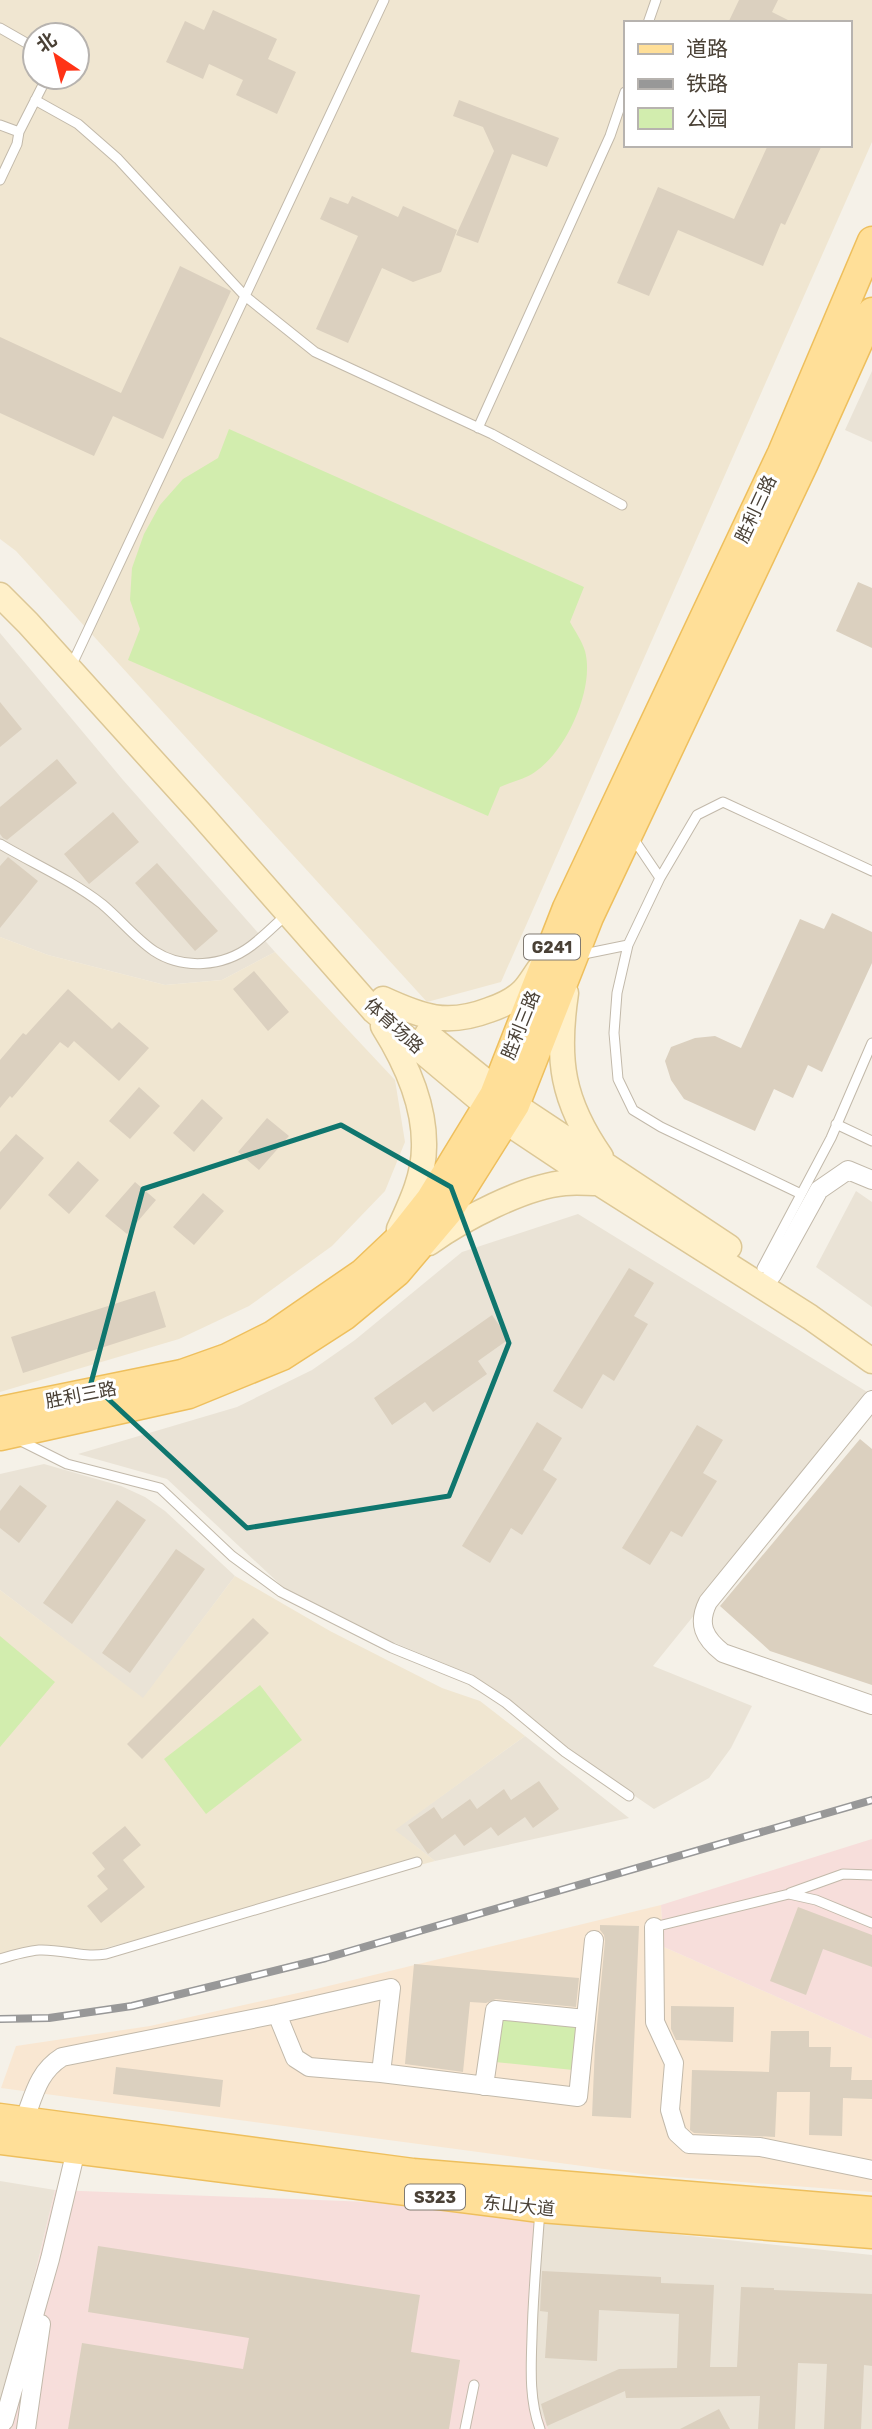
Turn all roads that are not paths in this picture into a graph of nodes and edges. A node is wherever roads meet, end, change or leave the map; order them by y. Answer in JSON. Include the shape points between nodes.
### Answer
{"nodes":[{"id":1,"x":384,"y":0,"type":"edge"},
{"id":2,"x":656,"y":0,"type":"edge"},
{"id":3,"x":649,"y":21,"type":"edge"},
{"id":4,"x":0,"y":28,"type":"edge"},
{"id":5,"x":21,"y":40,"type":"edge"},
{"id":6,"x":40,"y":91,"type":"edge"},
{"id":7,"x":624,"y":95,"type":"edge"},
{"id":8,"x":35,"y":100,"type":"junction"},
{"id":9,"x":0,"y":125,"type":"edge"},
{"id":10,"x":19,"y":132,"type":"junction"},
{"id":11,"x":0,"y":180,"type":"edge"},
{"id":12,"x":872,"y":241,"type":"edge"},
{"id":13,"x":245,"y":296,"type":"junction"},
{"id":14,"x":872,"y":312,"type":"edge"},
{"id":15,"x":478,"y":428,"type":"junction"},
{"id":16,"x":622,"y":505,"type":"dead end"},
{"id":17,"x":0,"y":580,"type":"edge"},
{"id":18,"x":0,"y":595,"type":"edge"},
{"id":19,"x":75,"y":658,"type":"junction"},
{"id":20,"x":629,"y":832,"type":"junction"},
{"id":21,"x":0,"y":844,"type":"edge"},
{"id":22,"x":872,"y":871,"type":"edge"},
{"id":23,"x":660,"y":878,"type":"junction"},
{"id":24,"x":288,"y":913,"type":"junction"},
{"id":25,"x":628,"y":945,"type":"junction"},
{"id":26,"x":564,"y":960,"type":"junction"},
{"id":27,"x":378,"y":1005,"type":"junction"},
{"id":28,"x":872,"y":1043,"type":"edge"},
{"id":29,"x":500,"y":1105,"type":"junction"},
{"id":30,"x":836,"y":1124,"type":"junction"},
{"id":31,"x":872,"y":1141,"type":"edge"},
{"id":32,"x":603,"y":1174,"type":"junction"},
{"id":33,"x":872,"y":1180,"type":"edge"},
{"id":34,"x":801,"y":1194,"type":"junction"},
{"id":35,"x":400,"y":1252,"type":"junction"},
{"id":36,"x":767,"y":1272,"type":"junction"},
{"id":37,"x":872,"y":1343,"type":"edge"},
{"id":38,"x":872,"y":1361,"type":"edge"},
{"id":39,"x":872,"y":1400,"type":"edge"},
{"id":40,"x":2,"y":1427,"type":"edge"},
{"id":41,"x":872,"y":1704,"type":"edge"},
{"id":42,"x":629,"y":1796,"type":"dead end"},
{"id":43,"x":417,"y":1862,"type":"dead end"},
{"id":44,"x":872,"y":1875,"type":"edge"},
{"id":45,"x":789,"y":1894,"type":"junction"},
{"id":46,"x":872,"y":1923,"type":"edge"},
{"id":47,"x":654,"y":1927,"type":"joint"},
{"id":48,"x":594,"y":1940,"type":"dead end"},
{"id":49,"x":0,"y":1959,"type":"edge"},
{"id":50,"x":277,"y":2014,"type":"junction"},
{"id":51,"x":586,"y":2019,"type":"junction"},
{"id":52,"x":381,"y":2073,"type":"junction"},
{"id":53,"x":484,"y":2086,"type":"junction"},
{"id":54,"x":7,"y":2129,"type":"edge"},
{"id":55,"x":76,"y":2150,"type":"junction"},
{"id":56,"x":872,"y":2169,"type":"edge"},
{"id":57,"x":540,"y":2208,"type":"junction"},
{"id":58,"x":872,"y":2211,"type":"edge"},
{"id":59,"x":872,"y":2234,"type":"edge"},
{"id":60,"x":50,"y":2259,"type":"junction"},
{"id":61,"x":474,"y":2385,"type":"dead end"},
{"id":62,"x":0,"y":2425,"type":"edge"},
{"id":63,"x":26,"y":2429,"type":"edge"},
{"id":64,"x":465,"y":2429,"type":"edge"},
{"id":65,"x":540,"y":2429,"type":"edge"}],
"edges":[{"from":1,"to":13,"type":"lane"},
{"from":2,"to":3,"type":"lane"},
{"from":4,"to":5,"type":"lane"},
{"from":6,"to":8,"type":"lane"},
{"from":7,"to":15,"type":"lane","via":[[611,136]]},
{"from":8,"to":10,"type":"lane"},
{"from":8,"to":13,"type":"lane","via":[[78,124],[118,159]]},
{"from":9,"to":10,"type":"lane"},
{"from":10,"to":11,"type":"lane"},
{"from":12,"to":26,"type":"main road","name":"胜利三路","number":"G241","via":[[782,453],[567,908]]},
{"from":13,"to":15,"type":"lane","via":[[316,352]]},
{"from":13,"to":19,"type":"lane"},
{"from":14,"to":20,"type":"main road","name":"胜利三路","number":"G241"},
{"from":15,"to":16,"type":"lane"},
{"from":17,"to":19,"type":"main road","name":"体育场路"},
{"from":18,"to":24,"type":"main road","name":"体育场路"},
{"from":19,"to":27,"type":"main road","name":"体育场路"},
{"from":20,"to":23,"type":"lane"},
{"from":20,"to":26,"type":"main road","name":"胜利三路","number":"G241"},
{"from":21,"to":24,"type":"lane","via":[[81,889],[154,951],[174,962],[215,962],[236,955]]},
{"from":22,"to":23,"type":"lane","via":[[723,802],[697,815]]},
{"from":23,"to":25,"type":"lane"},
{"from":24,"to":27,"type":"main road","name":"体育场路"},
{"from":25,"to":26,"type":"lane"},
{"from":25,"to":34,"type":"lane","via":[[614,1033],[618,1079],[633,1110]]},
{"from":26,"to":27,"type":"main road","via":[[501,1006],[476,1016],[452,1020]]},
{"from":26,"to":29,"type":"main road","name":"胜利三路","number":"G241"},
{"from":26,"to":32,"type":"main road","via":[[560,1054],[567,1093]]},
{"from":27,"to":29,"type":"main road","name":"体育场路"},
{"from":27,"to":35,"type":"main road","via":[[411,1081],[425,1147]]},
{"from":28,"to":30,"type":"lane"},
{"from":29,"to":32,"type":"main road","name":"体育场路"},
{"from":29,"to":35,"type":"main road","name":"胜利三路","number":"G241","via":[[430,1200]]},
{"from":30,"to":31,"type":"lane"},
{"from":30,"to":34,"type":"lane"},
{"from":32,"to":35,"type":"main road","via":[[491,1206]]},
{"from":32,"to":36,"type":"main road","name":"体育场路"},
{"from":32,"to":38,"type":"main road","name":"体育场路"},
{"from":33,"to":36,"type":"street","via":[[848,1170],[819,1190]]},
{"from":34,"to":36,"type":"lane"},
{"from":35,"to":40,"type":"main road","name":"胜利三路","number":"G241","via":[[284,1328],[227,1358]]},
{"from":36,"to":37,"type":"main road","name":"体育场路"},
{"from":39,"to":41,"type":"street","via":[[708,1602],[701,1623],[712,1644],[723,1653]]},
{"from":40,"to":42,"type":"lane","via":[[67,1464],[160,1488],[232,1556],[281,1592],[393,1648],[471,1680]]},
{"from":43,"to":49,"type":"lane","via":[[106,1954],[88,1957],[38,1950]]},
{"from":44,"to":45,"type":"lane","via":[[843,1874]]},
{"from":45,"to":46,"type":"lane"},
{"from":45,"to":47,"type":"lane"},
{"from":47,"to":56,"type":"street","via":[[655,2022],[674,2063],[670,2110],[677,2133],[689,2144],[760,2147]]},
{"from":48,"to":51,"type":"street"},
{"from":50,"to":52,"type":"street","via":[[295,2057],[309,2067]]},
{"from":50,"to":52,"type":"street","via":[[391,1988]]},
{"from":50,"to":54,"type":"street","via":[[62,2057],[49,2065]]},
{"from":51,"to":53,"type":"street","via":[[495,2010]]},
{"from":51,"to":53,"type":"street","via":[[578,2097]]},
{"from":52,"to":53,"type":"street"},
{"from":54,"to":55,"type":"main road","name":"东山大道","number":"S323"},
{"from":54,"to":58,"type":"main road","name":"东山大道","number":"S323","via":[[413,2173]]},
{"from":55,"to":57,"type":"main road","name":"东山大道","number":"S323"},
{"from":55,"to":60,"type":"street"},
{"from":57,"to":59,"type":"main road","name":"东山大道","number":"S323"},
{"from":57,"to":65,"type":"lane","via":[[531,2366],[534,2413]]},
{"from":60,"to":62,"type":"street"},
{"from":60,"to":63,"type":"street"},
{"from":61,"to":64,"type":"lane"}]}
